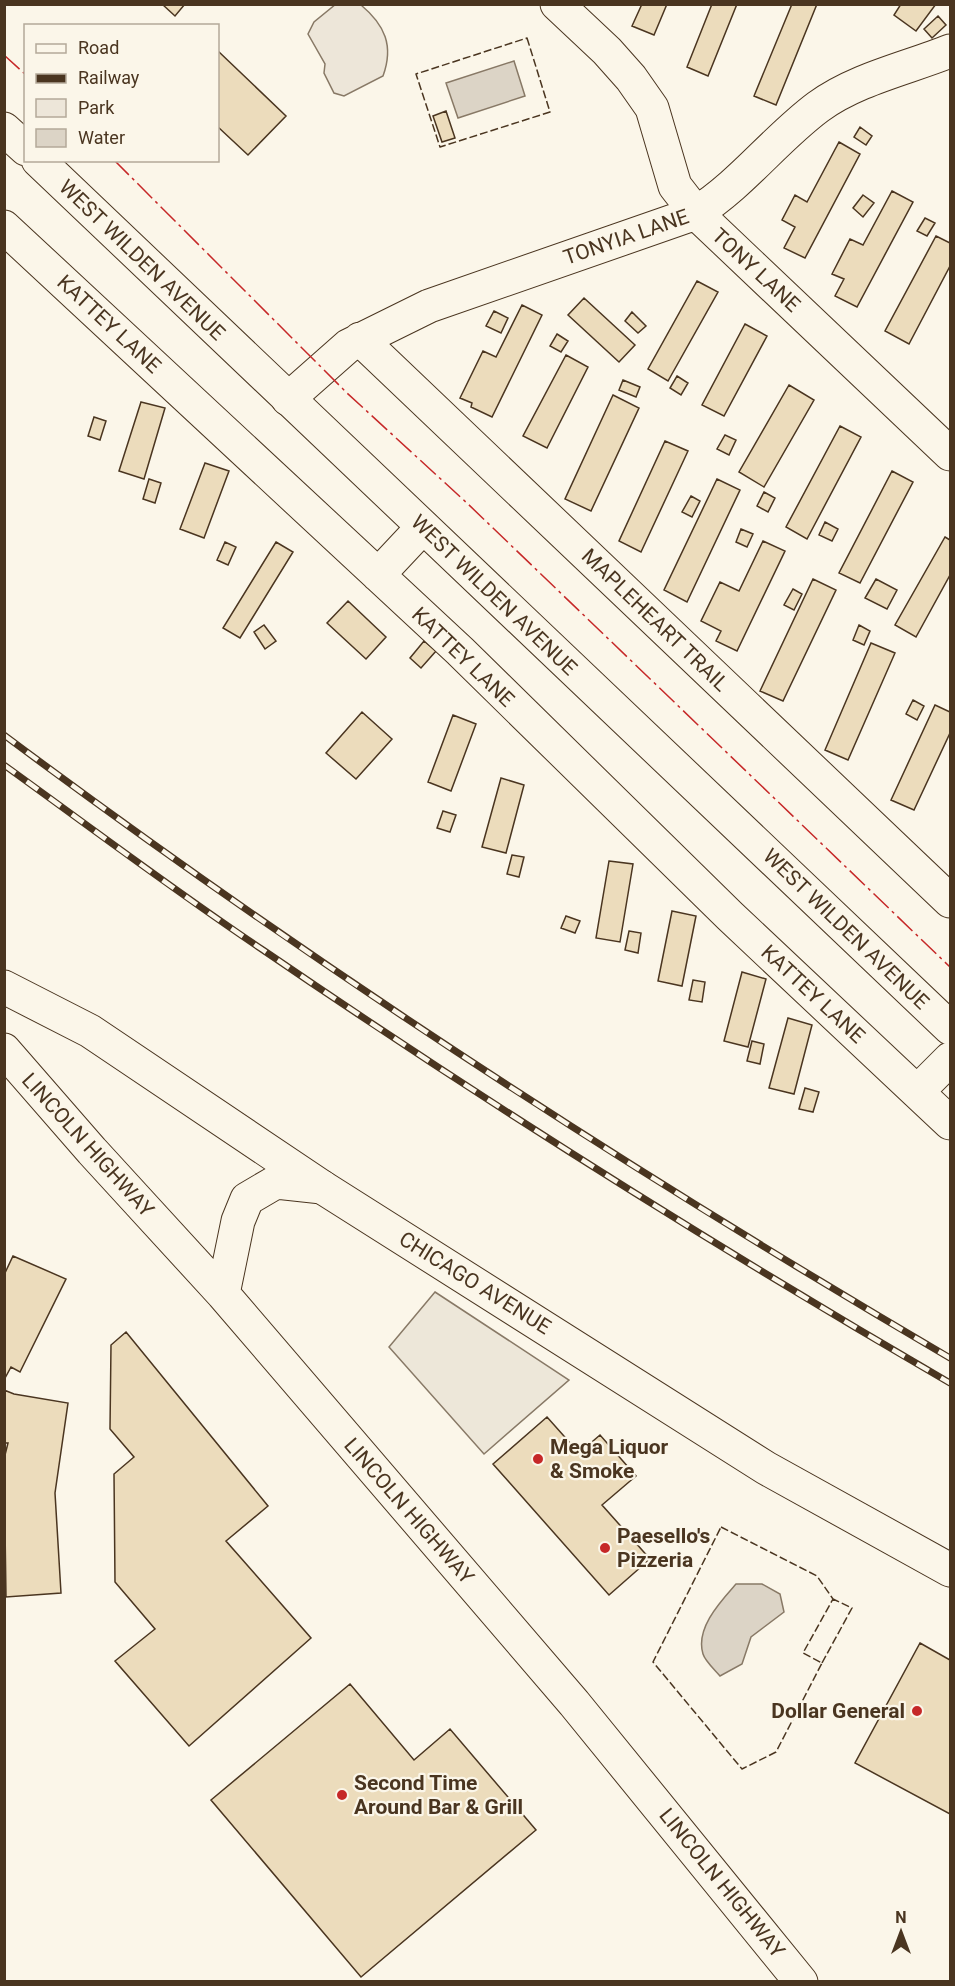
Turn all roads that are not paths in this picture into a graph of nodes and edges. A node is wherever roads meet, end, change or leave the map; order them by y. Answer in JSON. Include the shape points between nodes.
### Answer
{"nodes":[{"id":1,"x":557,"y":4,"type":"edge"},
{"id":2,"x":951,"y":51,"type":"edge"},
{"id":3,"x":4,"y":129,"type":"edge"},
{"id":4,"x":24,"y":147,"type":"edge"},
{"id":5,"x":40,"y":162,"type":"edge"},
{"id":6,"x":696,"y":213,"type":"junction"},
{"id":7,"x":4,"y":226,"type":"edge"},
{"id":8,"x":360,"y":339,"type":"junction"},
{"id":9,"x":288,"y":399,"type":"junction"},
{"id":10,"x":951,"y":454,"type":"edge"},
{"id":11,"x":423,"y":527,"type":"junction"},
{"id":12,"x":378,"y":575,"type":"junction"},
{"id":13,"x":951,"y":901,"type":"edge"},
{"id":14,"x":4,"y":987,"type":"edge"},
{"id":15,"x":951,"y":1028,"type":"edge"},
{"id":16,"x":4,"y":1050,"type":"edge"},
{"id":17,"x":951,"y":1059,"type":"edge"},
{"id":18,"x":917,"y":1092,"type":"junction"},
{"id":19,"x":951,"y":1123,"type":"edge"},
{"id":20,"x":322,"y":1187,"type":"junction"},
{"id":21,"x":223,"y":1294,"type":"junction"},
{"id":22,"x":951,"y":1570,"type":"edge"},
{"id":23,"x":801,"y":1982,"type":"edge"}],
"edges":[{"from":1,"to":6,"type":"main road","name":"TONY LANE","via":[[607,51],[652,108],[675,186]]},
{"from":2,"to":6,"type":"main road","name":"TONYIA LANE","via":[[866,82],[820,106],[717,200]]},
{"from":3,"to":4,"type":"main road"},
{"from":5,"to":9,"type":"main road","name":"WEST WILDEN AVENUE"},
{"from":6,"to":8,"type":"main road","name":"TONYIA LANE","via":[[429,306]]},
{"from":6,"to":10,"type":"main road","name":"TONY LANE"},
{"from":7,"to":12,"type":"main road","name":"KATTEY LANE"},
{"from":8,"to":9,"type":"main road","name":"TONYIA LANE","via":[[336,354]]},
{"from":8,"to":13,"type":"main road","name":"MAPLEHEART TRAIL"},
{"from":9,"to":11,"type":"main road","name":"WEST WILDEN AVENUE"},
{"from":11,"to":12,"type":"main road"},
{"from":11,"to":15,"type":"main road","name":"WEST WILDEN AVENUE"},
{"from":12,"to":18,"type":"main road","name":"KATTEY LANE"},
{"from":14,"to":20,"type":"main road","name":"CHICAGO AVENUE","via":[[90,1031]]},
{"from":16,"to":21,"type":"main road","name":"LINCOLN HIGHWAY"},
{"from":17,"to":18,"type":"main road"},
{"from":18,"to":19,"type":"main road","name":"KATTEY LANE"},
{"from":20,"to":21,"type":"main road","via":[[276,1182],[247,1199],[238,1221]]},
{"from":20,"to":22,"type":"main road","name":"CHICAGO AVENUE","via":[[766,1468]]},
{"from":21,"to":23,"type":"main road","name":"LINCOLN HIGHWAY","via":[[574,1703]]}]}
